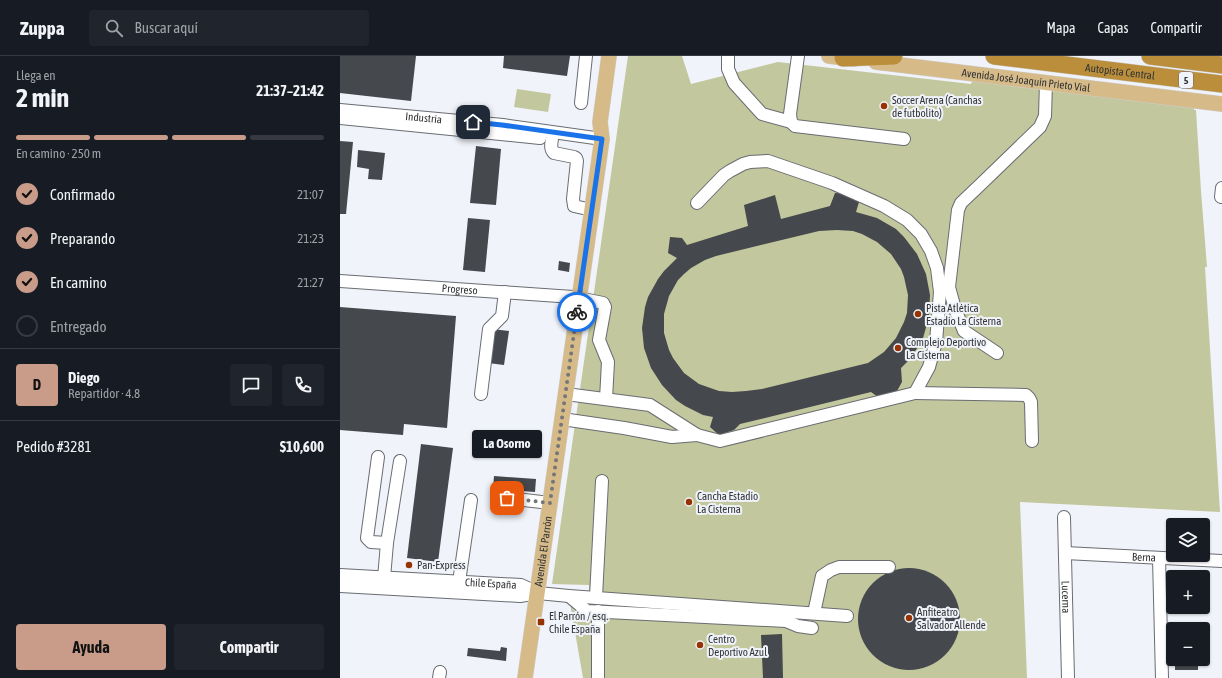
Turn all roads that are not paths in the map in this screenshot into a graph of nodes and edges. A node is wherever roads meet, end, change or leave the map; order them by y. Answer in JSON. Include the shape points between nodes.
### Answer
{"nodes":[{"id":1,"x":586,"y":56,"type":"edge"},
{"id":2,"x":609,"y":56,"type":"edge"},
{"id":3,"x":618,"y":56,"type":"edge"},
{"id":4,"x":728,"y":56,"type":"edge"},
{"id":5,"x":798,"y":56,"type":"edge"},
{"id":6,"x":894,"y":56,"type":"edge"},
{"id":7,"x":994,"y":56,"type":"edge"},
{"id":8,"x":1150,"y":56,"type":"edge"},
{"id":9,"x":836,"y":57,"type":"edge"},
{"id":10,"x":1222,"y":65,"type":"edge"},
{"id":11,"x":1046,"y":82,"type":"junction"},
{"id":12,"x":1222,"y":84,"type":"edge"},
{"id":13,"x":581,"y":103,"type":"dead end"},
{"id":14,"x":1222,"y":104,"type":"edge"},
{"id":15,"x":340,"y":110,"type":"edge"},
{"id":16,"x":340,"y":118,"type":"edge"},
{"id":17,"x":791,"y":122,"type":"junction"},
{"id":18,"x":552,"y":139,"type":"junction"},
{"id":19,"x":904,"y":139,"type":"dead end"},
{"id":20,"x":602,"y":142,"type":"junction"},
{"id":21,"x":697,"y":203,"type":"dead end"},
{"id":22,"x":592,"y":210,"type":"junction"},
{"id":23,"x":340,"y":280,"type":"edge"},
{"id":24,"x":505,"y":292,"type":"junction"},
{"id":25,"x":580,"y":297,"type":"junction"},
{"id":26,"x":997,"y":353,"type":"dead end"},
{"id":27,"x":914,"y":393,"type":"junction"},
{"id":28,"x":481,"y":394,"type":"dead end"},
{"id":29,"x":566,"y":394,"type":"junction"},
{"id":30,"x":606,"y":399,"type":"junction"},
{"id":31,"x":562,"y":420,"type":"junction"},
{"id":32,"x":697,"y":435,"type":"junction"},
{"id":33,"x":1032,"y":441,"type":"dead end"},
{"id":34,"x":378,"y":457,"type":"dead end"},
{"id":35,"x":400,"y":461,"type":"dead end"},
{"id":36,"x":602,"y":481,"type":"dead end"},
{"id":37,"x":507,"y":498,"type":"dead end"},
{"id":38,"x":471,"y":500,"type":"dead end"},
{"id":39,"x":550,"y":503,"type":"junction"},
{"id":40,"x":1064,"y":517,"type":"dead end"},
{"id":41,"x":387,"y":543,"type":"junction"},
{"id":42,"x":1065,"y":553,"type":"junction"},
{"id":43,"x":1159,"y":558,"type":"junction"},
{"id":44,"x":1222,"y":561,"type":"edge"},
{"id":45,"x":889,"y":567,"type":"dead end"},
{"id":46,"x":340,"y":575,"type":"edge"},
{"id":47,"x":384,"y":578,"type":"junction"},
{"id":48,"x":460,"y":582,"type":"junction"},
{"id":49,"x":340,"y":586,"type":"edge"},
{"id":50,"x":538,"y":593,"type":"junction"},
{"id":51,"x":569,"y":596,"type":"junction"},
{"id":52,"x":596,"y":597,"type":"junction"},
{"id":53,"x":598,"y":612,"type":"junction"},
{"id":54,"x":814,"y":614,"type":"junction"},
{"id":55,"x":847,"y":616,"type":"dead end"},
{"id":56,"x":812,"y":628,"type":"dead end"},
{"id":57,"x":525,"y":678,"type":"edge"},
{"id":58,"x":598,"y":678,"type":"edge"},
{"id":59,"x":1068,"y":678,"type":"edge"},
{"id":60,"x":1162,"y":678,"type":"edge"}],
"edges":[{"from":1,"to":13,"type":"street"},
{"from":2,"to":20,"type":"main road","name":"Avenida El Parrón","via":[[600,122]]},
{"from":3,"to":20,"type":"main road","name":"Avenida El Parrón","via":[[609,118]]},
{"from":4,"to":17,"type":"street","via":[[728,69],[734,83],[762,114]]},
{"from":5,"to":17,"type":"street"},
{"from":6,"to":9,"type":"highway"},
{"from":7,"to":12,"type":"highway","name":"Autopista Central","number":"5"},
{"from":8,"to":10,"type":"highway","name":"Autopista Central","number":"5"},
{"from":9,"to":11,"type":"main road","name":"Avenida José Joaquín Prieto Vial"},
{"from":11,"to":14,"type":"main road","name":"Avenida José Joaquín Prieto Vial"},
{"from":11,"to":26,"type":"street","via":[[1045,116],[1040,126],[961,202],[958,210],[950,287],[953,302],[964,331]]},
{"from":15,"to":20,"type":"street","name":"Industria","via":[[502,125]]},
{"from":16,"to":18,"type":"street","name":"Industria"},
{"from":17,"to":19,"type":"street","via":[[795,126]]},
{"from":18,"to":20,"type":"street","name":"Industria"},
{"from":18,"to":22,"type":"street","via":[[554,153],[574,157],[577,161],[574,206]]},
{"from":20,"to":22,"type":"main road","name":"Avenida El Parrón"},
{"from":21,"to":27,"type":"street","via":[[724,175],[736,167],[750,162],[768,162],[832,183],[884,206],[907,220],[921,234],[931,251],[940,288],[936,342],[929,367]]},
{"from":22,"to":25,"type":"main road","name":"Avenida El Parrón"},
{"from":23,"to":24,"type":"street","name":"Progreso"},
{"from":24,"to":25,"type":"street","name":"Progreso"},
{"from":24,"to":28,"type":"street","via":[[502,316],[489,329]]},
{"from":25,"to":29,"type":"main road","name":"Avenida El Parrón"},
{"from":25,"to":30,"type":"street","name":"Progreso","via":[[603,303],[605,307],[600,340],[608,362]]},
{"from":27,"to":32,"type":"street","via":[[720,441]]},
{"from":27,"to":33,"type":"street","via":[[1026,395],[1031,402]]},
{"from":29,"to":30,"type":"street"},
{"from":29,"to":31,"type":"main road","name":"Avenida El Parrón"},
{"from":30,"to":32,"type":"street","via":[[650,405]]},
{"from":31,"to":32,"type":"street","via":[[672,437]]},
{"from":31,"to":39,"type":"main road","name":"Avenida El Parrón"},
{"from":34,"to":41,"type":"street","via":[[368,538],[371,542]]},
{"from":35,"to":41,"type":"street"},
{"from":36,"to":52,"type":"street"},
{"from":37,"to":39,"type":"street"},
{"from":38,"to":48,"type":"street"},
{"from":39,"to":50,"type":"main road","name":"Avenida El Parrón"},
{"from":40,"to":42,"type":"street","name":"Lucerna"},
{"from":41,"to":47,"type":"street"},
{"from":42,"to":43,"type":"street","name":"Berna"},
{"from":42,"to":59,"type":"street","name":"Lucerna"},
{"from":43,"to":44,"type":"street","name":"Berna"},
{"from":43,"to":60,"type":"street"},
{"from":45,"to":54,"type":"street","via":[[839,567],[830,570],[822,576]]},
{"from":46,"to":47,"type":"street","name":"Chile España"},
{"from":47,"to":48,"type":"street","name":"Chile España"},
{"from":48,"to":50,"type":"street","name":"Chile España","via":[[521,585]]},
{"from":49,"to":50,"type":"street","name":"Chile España","via":[[520,596]]},
{"from":50,"to":51,"type":"street"},
{"from":50,"to":57,"type":"main road","name":"Avenida El Parrón"},
{"from":51,"to":52,"type":"street"},
{"from":51,"to":53,"type":"street","via":[[587,611]]},
{"from":52,"to":54,"type":"street"},
{"from":53,"to":56,"type":"street","via":[[786,621]]},
{"from":53,"to":58,"type":"street"},
{"from":54,"to":55,"type":"street"}]}
